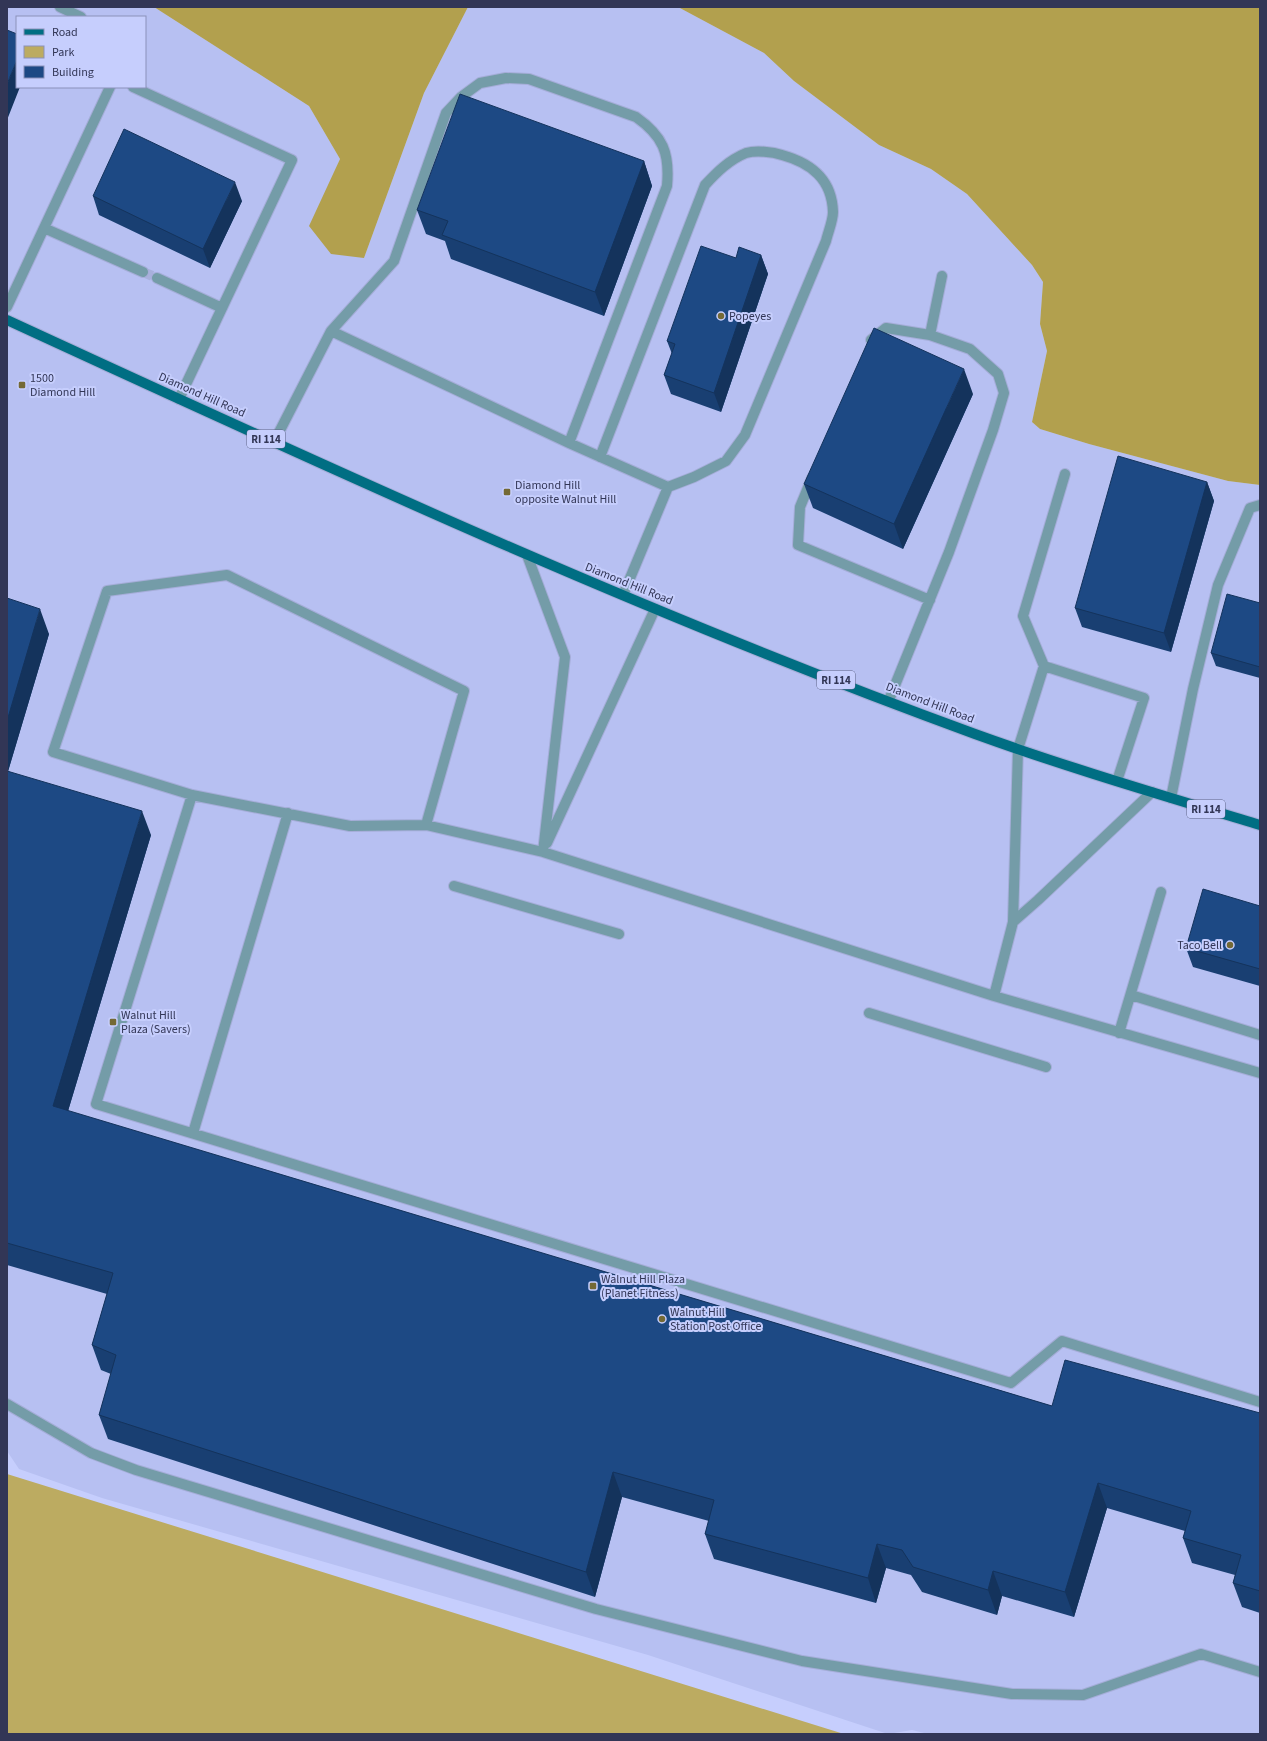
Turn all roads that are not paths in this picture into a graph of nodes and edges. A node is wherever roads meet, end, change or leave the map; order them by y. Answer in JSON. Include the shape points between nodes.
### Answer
{"nodes":[{"id":1,"x":60,"y":7,"type":"edge"},
{"id":2,"x":80,"y":16,"type":"edge"},
{"id":3,"x":110,"y":88,"type":"edge"},
{"id":4,"x":135,"y":88,"type":"edge"},
{"id":5,"x":44,"y":228,"type":"junction"},
{"id":6,"x":143,"y":272,"type":"tunnel mouth"},
{"id":7,"x":942,"y":276,"type":"dead end"},
{"id":8,"x":157,"y":278,"type":"tunnel mouth"},
{"id":9,"x":7,"y":307,"type":"edge"},
{"id":10,"x":222,"y":308,"type":"junction"},
{"id":11,"x":7,"y":320,"type":"edge"},
{"id":12,"x":330,"y":331,"type":"junction"},
{"id":13,"x":930,"y":335,"type":"junction"},
{"id":14,"x":866,"y":352,"type":"edge"},
{"id":15,"x":179,"y":399,"type":"junction"},
{"id":16,"x":274,"y":442,"type":"junction"},
{"id":17,"x":569,"y":442,"type":"junction"},
{"id":18,"x":600,"y":457,"type":"junction"},
{"id":19,"x":815,"y":471,"type":"edge"},
{"id":20,"x":1066,"y":474,"type":"dead end"},
{"id":21,"x":668,"y":487,"type":"junction"},
{"id":22,"x":1260,"y":505,"type":"edge"},
{"id":23,"x":527,"y":555,"type":"junction"},
{"id":24,"x":623,"y":595,"type":"junction"},
{"id":25,"x":930,"y":600,"type":"junction"},
{"id":26,"x":655,"y":608,"type":"junction"},
{"id":27,"x":1044,"y":666,"type":"junction"},
{"id":28,"x":889,"y":700,"type":"junction"},
{"id":29,"x":1018,"y":749,"type":"junction"},
{"id":30,"x":1117,"y":781,"type":"junction"},
{"id":31,"x":1152,"y":792,"type":"junction"},
{"id":32,"x":192,"y":795,"type":"junction"},
{"id":33,"x":1171,"y":798,"type":"junction"},
{"id":34,"x":288,"y":813,"type":"junction"},
{"id":35,"x":426,"y":825,"type":"junction"},
{"id":36,"x":1260,"y":826,"type":"edge"},
{"id":37,"x":543,"y":852,"type":"junction"},
{"id":38,"x":454,"y":886,"type":"dead end"},
{"id":39,"x":1161,"y":892,"type":"dead end"},
{"id":40,"x":1013,"y":922,"type":"junction"},
{"id":41,"x":619,"y":934,"type":"dead end"},
{"id":42,"x":1130,"y":995,"type":"junction"},
{"id":43,"x":994,"y":996,"type":"junction"},
{"id":44,"x":869,"y":1013,"type":"dead end"},
{"id":45,"x":1119,"y":1033,"type":"junction"},
{"id":46,"x":1260,"y":1035,"type":"edge"},
{"id":47,"x":1046,"y":1066,"type":"dead end"},
{"id":48,"x":1260,"y":1074,"type":"edge"},
{"id":49,"x":193,"y":1133,"type":"junction"},
{"id":50,"x":1260,"y":1402,"type":"edge"},
{"id":51,"x":7,"y":1404,"type":"edge"},
{"id":52,"x":1260,"y":1672,"type":"edge"}],
"edges":[{"from":1,"to":2,"type":"lane"},
{"from":3,"to":5,"type":"lane"},
{"from":4,"to":10,"type":"lane","via":[[292,160]]},
{"from":5,"to":6,"type":"lane"},
{"from":5,"to":9,"type":"lane"},
{"from":7,"to":13,"type":"lane"},
{"from":8,"to":10,"type":"lane"},
{"from":10,"to":15,"type":"lane"},
{"from":11,"to":15,"type":"main road","name":"Diamond Hill Road","number":"RI 114"},
{"from":12,"to":16,"type":"lane"},
{"from":12,"to":17,"type":"lane"},
{"from":12,"to":17,"type":"lane","via":[[394,261],[446,113],[461,97],[480,83],[506,78],[529,79],[636,117],[650,127],[662,145],[669,165],[667,186]]},
{"from":13,"to":14,"type":"lane","via":[[886,328],[872,338]]},
{"from":13,"to":25,"type":"lane","via":[[970,350],[998,374],[1004,393]]},
{"from":15,"to":16,"type":"main road","name":"Diamond Hill Road","number":"RI 114"},
{"from":16,"to":23,"type":"main road","name":"Diamond Hill Road","number":"RI 114"},
{"from":17,"to":18,"type":"lane"},
{"from":18,"to":21,"type":"lane"},
{"from":18,"to":21,"type":"lane","via":[[705,184],[725,164],[747,153],[774,153],[799,160],[817,172],[830,191],[833,213],[826,241],[745,435],[726,461]]},
{"from":19,"to":25,"type":"lane","via":[[800,507],[798,545]]},
{"from":20,"to":27,"type":"lane","via":[[1023,616]]},
{"from":21,"to":24,"type":"lane"},
{"from":22,"to":33,"type":"lane","via":[[1250,508],[1218,585],[1193,689]]},
{"from":23,"to":24,"type":"main road","name":"Diamond Hill Road","number":"RI 114"},
{"from":23,"to":37,"type":"lane","via":[[565,657]]},
{"from":24,"to":26,"type":"main road","name":"Diamond Hill Road","number":"RI 114"},
{"from":25,"to":28,"type":"lane"},
{"from":26,"to":28,"type":"main road","name":"Diamond Hill Road","number":"RI 114"},
{"from":26,"to":37,"type":"lane"},
{"from":27,"to":29,"type":"lane"},
{"from":27,"to":30,"type":"lane","via":[[1144,698]]},
{"from":28,"to":29,"type":"main road","name":"Diamond Hill Road","number":"RI 114"},
{"from":29,"to":30,"type":"main road","name":"Diamond Hill Road","number":"RI 114"},
{"from":29,"to":40,"type":"lane"},
{"from":30,"to":31,"type":"main road","name":"Diamond Hill Road","number":"RI 114"},
{"from":31,"to":33,"type":"main road","name":"Diamond Hill Road","number":"RI 114"},
{"from":31,"to":40,"type":"lane"},
{"from":32,"to":34,"type":"lane"},
{"from":32,"to":35,"type":"lane","via":[[53,752],[107,591],[227,575],[464,691]]},
{"from":32,"to":49,"type":"lane","via":[[96,1104]]},
{"from":33,"to":36,"type":"main road","name":"Diamond Hill Road","number":"RI 114"},
{"from":34,"to":35,"type":"lane","via":[[350,826]]},
{"from":34,"to":49,"type":"lane"},
{"from":35,"to":37,"type":"lane"},
{"from":37,"to":43,"type":"lane"},
{"from":38,"to":41,"type":"lane"},
{"from":39,"to":42,"type":"lane"},
{"from":40,"to":43,"type":"lane"},
{"from":42,"to":45,"type":"lane"},
{"from":42,"to":46,"type":"lane"},
{"from":43,"to":45,"type":"lane"},
{"from":44,"to":47,"type":"lane"},
{"from":45,"to":48,"type":"lane"},
{"from":49,"to":50,"type":"lane","via":[[1011,1383],[1062,1341]]},
{"from":51,"to":52,"type":"lane","via":[[91,1452],[136,1470],[596,1609],[802,1661],[1012,1694],[1083,1695],[1201,1654]]}]}
